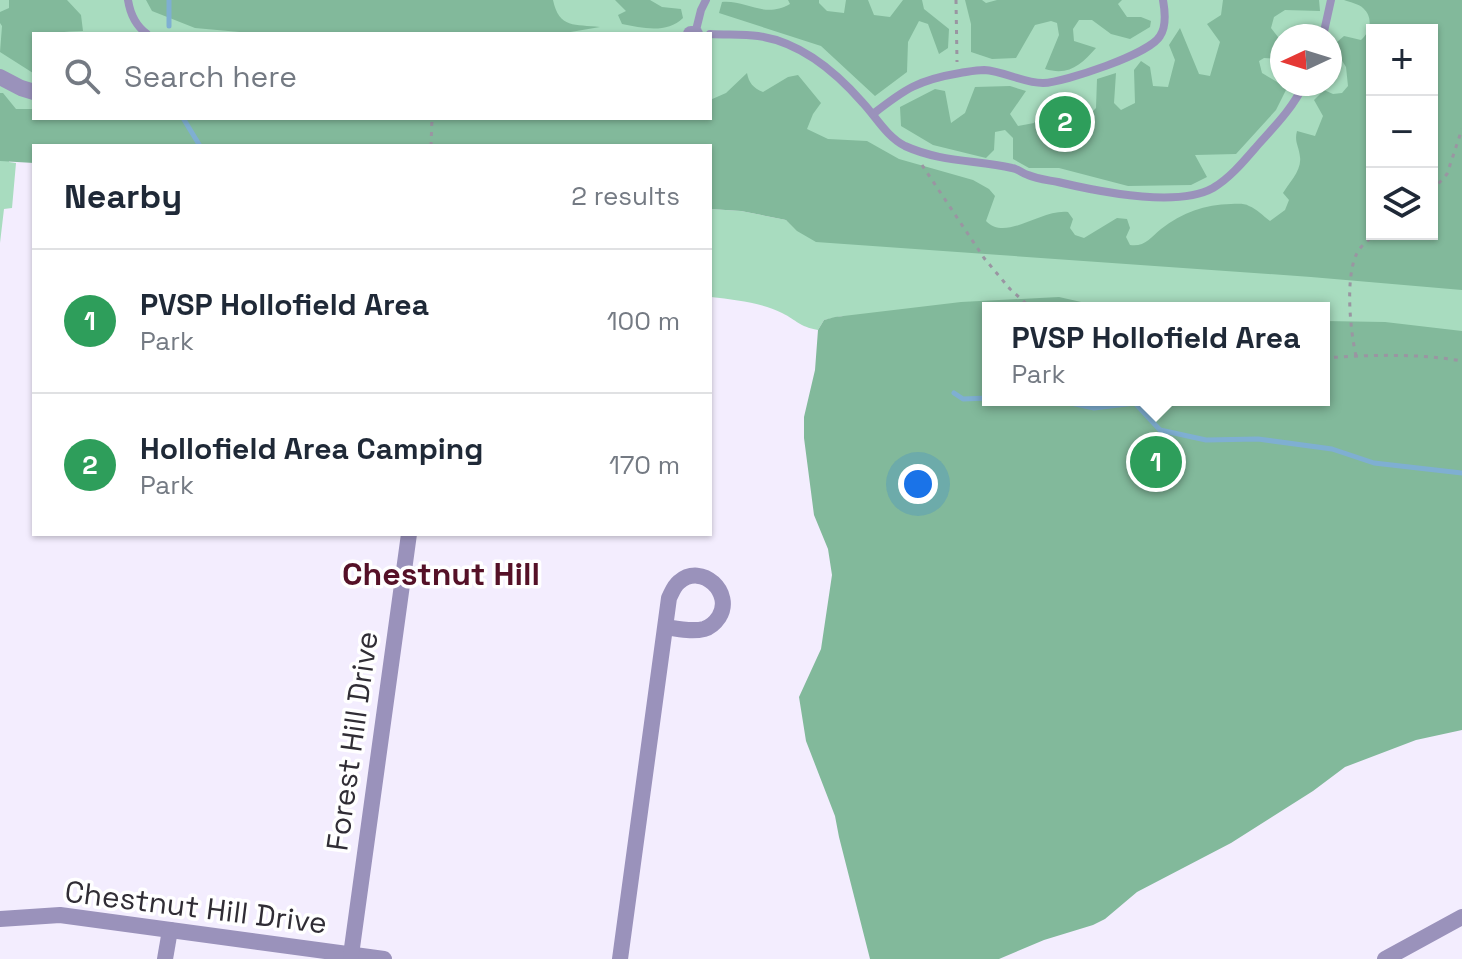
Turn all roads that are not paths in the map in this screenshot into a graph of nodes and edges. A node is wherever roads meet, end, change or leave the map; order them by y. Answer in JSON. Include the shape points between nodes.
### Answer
{"nodes":[{"id":1,"x":128,"y":0,"type":"edge"},
{"id":2,"x":706,"y":0,"type":"edge"},
{"id":3,"x":1163,"y":0,"type":"edge"},
{"id":4,"x":1331,"y":0,"type":"edge"},
{"id":5,"x":1327,"y":24,"type":"edge"},
{"id":6,"x":144,"y":32,"type":"edge"},
{"id":7,"x":694,"y":32,"type":"edge"},
{"id":8,"x":712,"y":34,"type":"edge"},
{"id":9,"x":0,"y":77,"type":"edge"},
{"id":10,"x":32,"y":91,"type":"edge"},
{"id":11,"x":1297,"y":96,"type":"edge"},
{"id":12,"x":873,"y":114,"type":"junction"},
{"id":13,"x":409,"y":536,"type":"edge"},
{"id":14,"x":666,"y":627,"type":"junction"},
{"id":15,"x":1462,"y":917,"type":"edge"},
{"id":16,"x":0,"y":919,"type":"edge"},
{"id":17,"x":170,"y":930,"type":"junction"},
{"id":18,"x":351,"y":955,"type":"junction"},
{"id":19,"x":165,"y":959,"type":"edge"},
{"id":20,"x":384,"y":959,"type":"edge"},
{"id":21,"x":620,"y":959,"type":"edge"},
{"id":22,"x":1385,"y":959,"type":"edge"}],
"edges":[{"from":1,"to":6,"type":"lane"},
{"from":2,"to":7,"type":"lane"},
{"from":3,"to":12,"type":"lane","via":[[1159,38],[1126,58],[1045,83],[985,70],[929,79]]},
{"from":4,"to":5,"type":"lane"},
{"from":8,"to":12,"type":"lane","via":[[787,43],[814,57]]},
{"from":9,"to":10,"type":"street"},
{"from":11,"to":12,"type":"lane","via":[[1284,118],[1238,167],[1213,187],[1176,197],[1082,188],[1016,168],[934,156],[903,145]]},
{"from":13,"to":18,"type":"street","name":"Forest Hill Drive"},
{"from":14,"to":14,"type":"street","via":[[676,584],[699,576],[712,580],[724,602],[714,624],[694,630]]},
{"from":14,"to":21,"type":"street"},
{"from":15,"to":22,"type":"street"},
{"from":16,"to":17,"type":"street","name":"Chestnut Hill Drive","via":[[60,915]]},
{"from":17,"to":18,"type":"street","name":"Chestnut Hill Drive"},
{"from":17,"to":19,"type":"street"},
{"from":18,"to":20,"type":"street","name":"Chestnut Hill Drive"}]}
